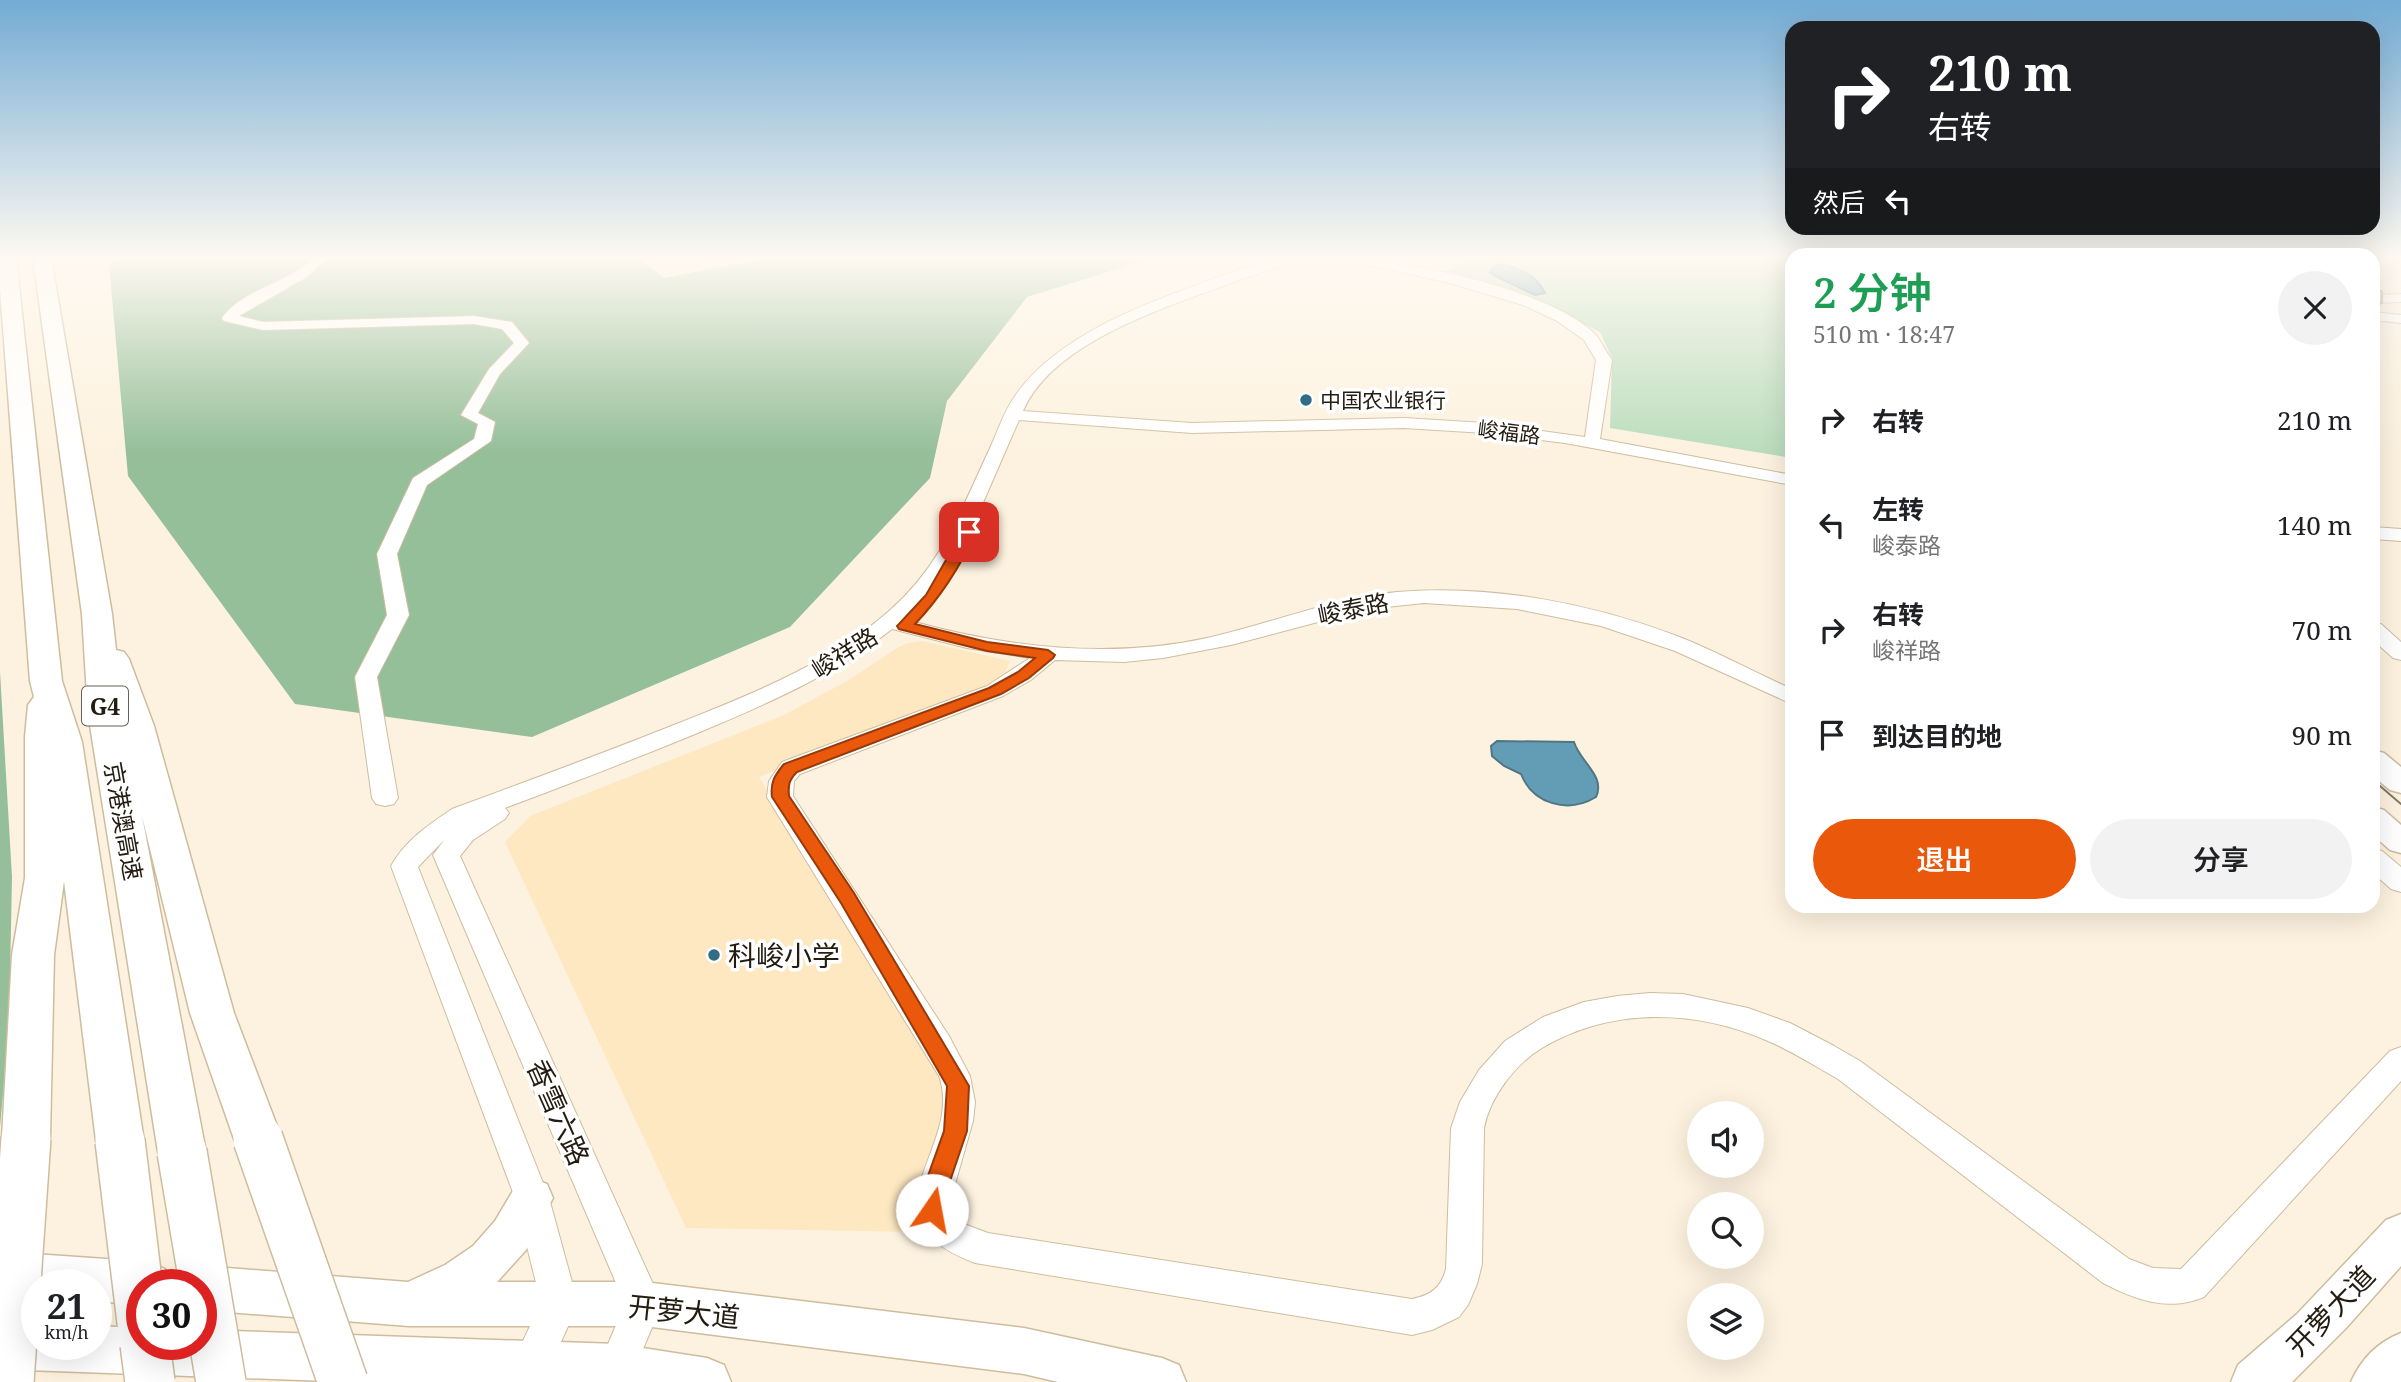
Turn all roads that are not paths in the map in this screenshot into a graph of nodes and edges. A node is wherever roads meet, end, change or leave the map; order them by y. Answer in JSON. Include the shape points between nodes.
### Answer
{"nodes":[{"id":1,"x":14,"y":322,"type":"edge"},
{"id":2,"x":52,"y":322,"type":"edge"},
{"id":3,"x":248,"y":322,"type":"edge"},
{"id":4,"x":386,"y":322,"type":"edge"},
{"id":5,"x":490,"y":322,"type":"edge"},
{"id":6,"x":1120,"y":322,"type":"edge"},
{"id":7,"x":1132,"y":322,"type":"edge"},
{"id":8,"x":1572,"y":322,"type":"edge"},
{"id":9,"x":1020,"y":412,"type":"junction"},
{"id":10,"x":1593,"y":438,"type":"junction"},
{"id":11,"x":1785,"y":473,"type":"edge"},
{"id":12,"x":1785,"y":479,"type":"edge"},
{"id":13,"x":2380,"y":536,"type":"edge"},
{"id":14,"x":2401,"y":537,"type":"edge"},
{"id":15,"x":97,"y":614,"type":"junction"},
{"id":16,"x":897,"y":624,"type":"junction"},
{"id":17,"x":2380,"y":635,"type":"edge"},
{"id":18,"x":2401,"y":653,"type":"edge"},
{"id":19,"x":1048,"y":655,"type":"junction"},
{"id":20,"x":46,"y":681,"type":"junction"},
{"id":21,"x":1785,"y":694,"type":"edge"},
{"id":22,"x":2380,"y":766,"type":"edge"},
{"id":23,"x":2401,"y":783,"type":"edge"},
{"id":24,"x":385,"y":798,"type":"dead end"},
{"id":25,"x":2380,"y":824,"type":"edge"},
{"id":26,"x":2401,"y":842,"type":"edge"},
{"id":27,"x":446,"y":856,"type":"joint"},
{"id":28,"x":2380,"y":864,"type":"edge"},
{"id":29,"x":2401,"y":882,"type":"edge"},
{"id":30,"x":2401,"y":1060,"type":"edge"},
{"id":31,"x":531,"y":1198,"type":"junction"},
{"id":32,"x":2401,"y":1234,"type":"edge"},
{"id":33,"x":136,"y":1269,"type":"edge"},
{"id":34,"x":0,"y":1273,"type":"edge"},
{"id":35,"x":126,"y":1282,"type":"edge"},
{"id":36,"x":217,"y":1289,"type":"edge"},
{"id":37,"x":409,"y":1304,"type":"junction"},
{"id":38,"x":560,"y":1304,"type":"junction"},
{"id":39,"x":644,"y":1304,"type":"junction"},
{"id":40,"x":0,"y":1346,"type":"edge"},
{"id":41,"x":2401,"y":1356,"type":"edge"},
{"id":42,"x":147,"y":1360,"type":"edge"},
{"id":43,"x":530,"y":1366,"type":"junction"},
{"id":44,"x":617,"y":1368,"type":"junction"},
{"id":45,"x":9,"y":1382,"type":"edge"},
{"id":46,"x":150,"y":1382,"type":"edge"},
{"id":47,"x":221,"y":1382,"type":"edge"},
{"id":48,"x":343,"y":1382,"type":"edge"},
{"id":49,"x":706,"y":1382,"type":"edge"},
{"id":50,"x":1162,"y":1382,"type":"edge"},
{"id":51,"x":2255,"y":1382,"type":"edge"},
{"id":52,"x":2375,"y":1382,"type":"edge"}],
"edges":[{"from":1,"to":20,"type":"highway","name":"京港澳高速","number":"G4"},
{"from":2,"to":15,"type":"highway","name":"京港澳高速","number":"G4"},
{"from":3,"to":4,"type":"street","via":[[263,326]]},
{"from":5,"to":24,"type":"street","via":[[507,325],[522,343],[494,372],[469,415],[487,422],[482,441],[419,482],[387,554],[398,615],[366,677]]},
{"from":6,"to":9,"type":"street","name":"峻祥路","via":[[1065,353],[1021,398]]},
{"from":7,"to":9,"type":"street","name":"峻祥路","via":[[1111,332],[1054,374]]},
{"from":8,"to":10,"type":"street","via":[[1600,350],[1604,360]]},
{"from":9,"to":10,"type":"street","name":"峻福路","via":[[1174,422],[1432,418]]},
{"from":9,"to":12,"type":"street","name":"峻福路","via":[[1192,428],[1442,425],[1565,438]]},
{"from":9,"to":16,"type":"street","name":"峻祥路","via":[[952,551]]},
{"from":10,"to":11,"type":"street","name":"峻福路"},
{"from":13,"to":14,"type":"street"},
{"from":15,"to":47,"type":"highway","name":"京港澳高速","number":"G4","bridge":true,"via":[[106,713]]},
{"from":15,"to":48,"type":"highway","bridge":true,"via":[[137,726],[212,1013]]},
{"from":16,"to":19,"type":"street","name":"峻泰路"},
{"from":16,"to":27,"type":"street","name":"峻祥路","via":[[851,662],[760,710],[487,817],[464,834]]},
{"from":16,"to":31,"type":"street","name":"峻祥路","via":[[775,691],[461,815],[428,838],[404,866]]},
{"from":17,"to":18,"type":"street"},
{"from":19,"to":21,"type":"street","name":"峻泰路","via":[[1120,654],[1203,645],[1366,602],[1422,597],[1483,600],[1538,605],[1607,621],[1667,640]]},
{"from":19,"to":30,"type":"street","via":[[995,691],[790,768],[779,788],[780,797],[847,898],[958,1086],[956,1131],[932,1210],[941,1227],[962,1242],[1412,1317],[1430,1314],[1444,1309],[1454,1296],[1464,1269],[1468,1124],[1494,1072],[1538,1034],[1567,1021],[1612,1007],[1672,1005],[1749,1021],[1812,1049],[1849,1070],[2116,1271],[2138,1283],[2176,1289],[2191,1285]]},
{"from":20,"to":33,"type":"highway","name":"京港澳高速","number":"G4","bridge":true,"via":[[65,742]]},
{"from":20,"to":45,"type":"highway","bridge":true,"via":[[45,878],[33,955]]},
{"from":22,"to":23,"type":"main road"},
{"from":25,"to":26,"type":"main road"},
{"from":27,"to":39,"type":"street","name":"香雪六路"},
{"from":28,"to":29,"type":"street"},
{"from":31,"to":37,"type":"main road","via":[[503,1250],[483,1268]]},
{"from":31,"to":38,"type":"street"},
{"from":32,"to":51,"type":"main road","name":"开萝大道","via":[[2336,1308]]},
{"from":34,"to":35,"type":"main road"},
{"from":36,"to":37,"type":"main road","name":"开萝大道"},
{"from":37,"to":38,"type":"main road","name":"开萝大道"},
{"from":38,"to":39,"type":"main road","name":"开萝大道"},
{"from":38,"to":43,"type":"street"},
{"from":39,"to":44,"type":"street"},
{"from":39,"to":50,"type":"main road","name":"开萝大道","via":[[1024,1351]]},
{"from":40,"to":43,"type":"main road"},
{"from":41,"to":52,"type":"main road"},
{"from":42,"to":46,"type":"highway","bridge":true},
{"from":43,"to":44,"type":"main road"},
{"from":44,"to":49,"type":"main road"}]}
